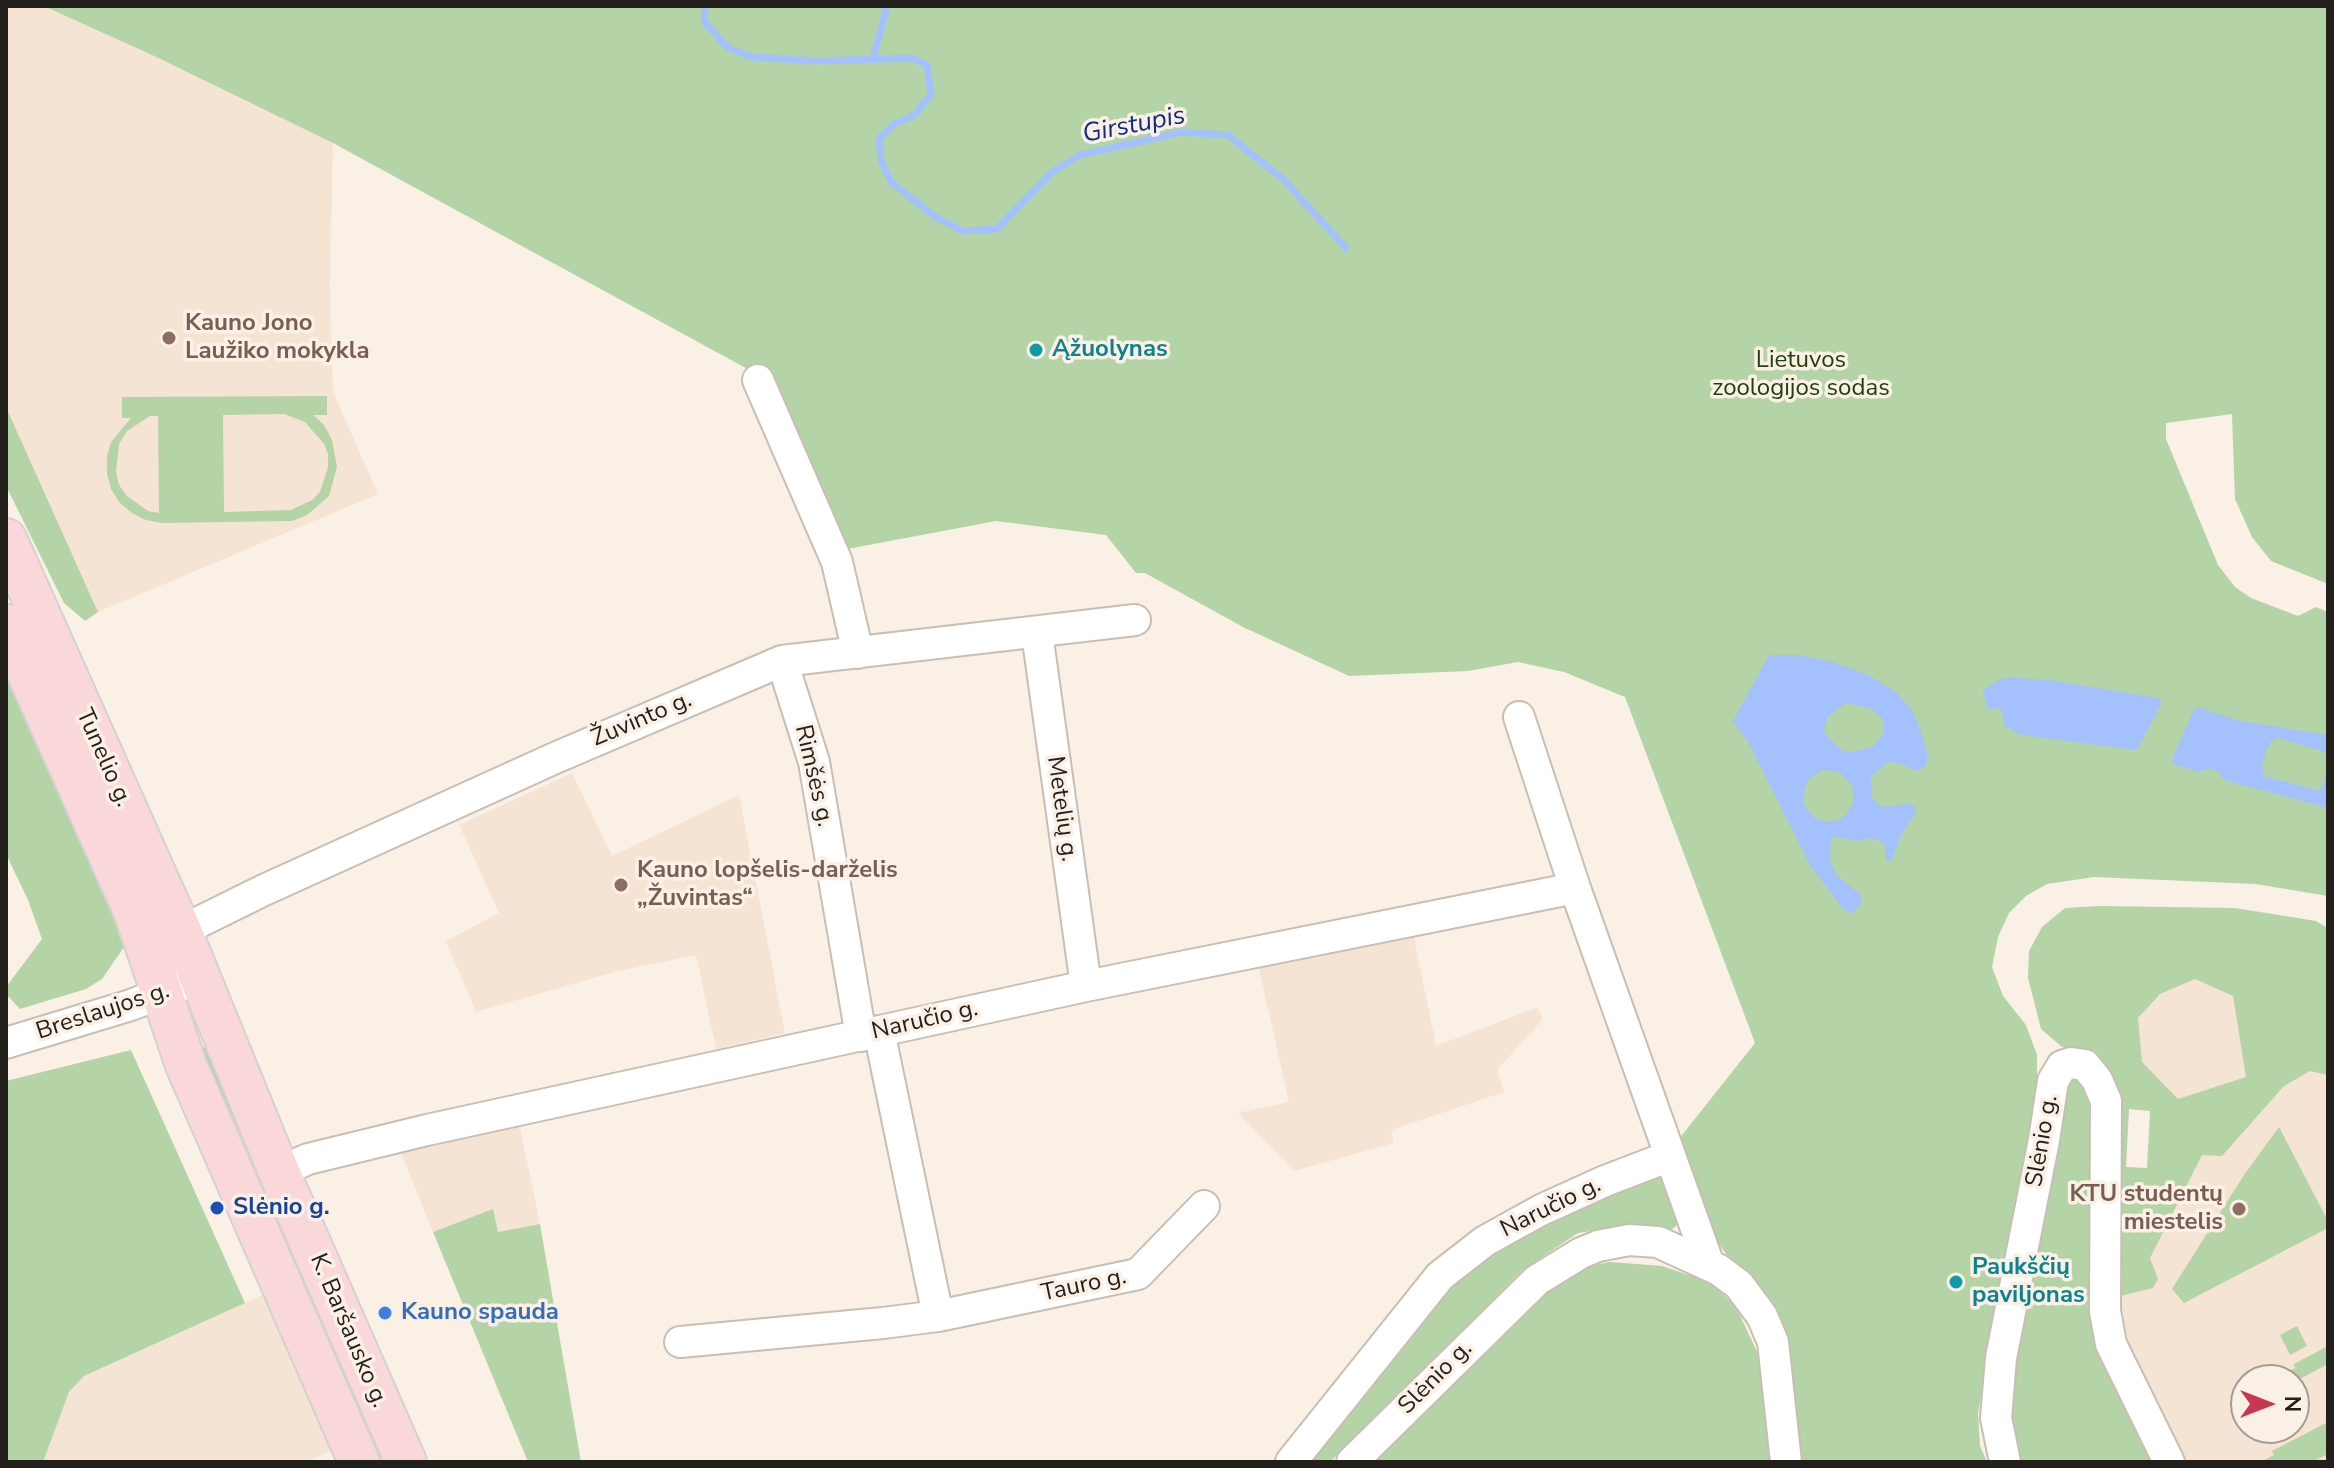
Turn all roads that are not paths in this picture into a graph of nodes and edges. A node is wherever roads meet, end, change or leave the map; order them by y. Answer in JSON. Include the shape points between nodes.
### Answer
{"nodes":[{"id":1,"x":758,"y":380,"type":"dead end"},
{"id":2,"x":6,"y":539,"type":"edge"},
{"id":3,"x":1135,"y":620,"type":"dead end"},
{"id":4,"x":6,"y":625,"type":"edge"},
{"id":5,"x":1037,"y":633,"type":"junction"},
{"id":6,"x":858,"y":653,"type":"junction"},
{"id":7,"x":782,"y":661,"type":"junction"},
{"id":8,"x":1519,"y":717,"type":"dead end"},
{"id":9,"x":1575,"y":888,"type":"junction"},
{"id":10,"x":181,"y":931,"type":"junction"},
{"id":11,"x":200,"y":978,"type":"junction"},
{"id":12,"x":1086,"y":986,"type":"junction"},
{"id":13,"x":162,"y":995,"type":"junction"},
{"id":14,"x":870,"y":1034,"type":"junction"},
{"id":15,"x":6,"y":1043,"type":"edge"},
{"id":16,"x":1670,"y":1156,"type":"junction"},
{"id":17,"x":279,"y":1172,"type":"junction"},
{"id":18,"x":1204,"y":1206,"type":"dead end"},
{"id":19,"x":1709,"y":1265,"type":"junction"},
{"id":20,"x":938,"y":1316,"type":"junction"},
{"id":21,"x":680,"y":1342,"type":"dead end"},
{"id":22,"x":359,"y":1462,"type":"edge"},
{"id":23,"x":406,"y":1462,"type":"edge"},
{"id":24,"x":1291,"y":1462,"type":"edge"},
{"id":25,"x":1352,"y":1462,"type":"edge"},
{"id":26,"x":1786,"y":1462,"type":"edge"},
{"id":27,"x":2005,"y":1462,"type":"edge"},
{"id":28,"x":2169,"y":1462,"type":"edge"}],
"edges":[{"from":1,"to":6,"type":"street","via":[[837,562]]},
{"from":2,"to":10,"type":"main road","name":"Tunelio g."},
{"from":3,"to":5,"type":"street","name":"Žuvinto g."},
{"from":4,"to":13,"type":"main road","name":"Tunelio g.","via":[[134,911]]},
{"from":5,"to":6,"type":"street","name":"Žuvinto g."},
{"from":5,"to":12,"type":"street","name":"Metelių g."},
{"from":6,"to":7,"type":"street","name":"Žuvinto g."},
{"from":7,"to":10,"type":"street","name":"Žuvinto g.","via":[[542,763]]},
{"from":7,"to":14,"type":"street","name":"Rimšės g.","via":[[814,762]]},
{"from":8,"to":9,"type":"street"},
{"from":9,"to":12,"type":"street","name":"Naručio g."},
{"from":9,"to":16,"type":"street"},
{"from":10,"to":11,"type":"main road","name":"Tunelio g."},
{"from":11,"to":13,"type":"street","name":"Breslaujos g."},
{"from":11,"to":17,"type":"main road","name":"K. Baršausko g."},
{"from":12,"to":14,"type":"street","name":"Naručio g."},
{"from":13,"to":15,"type":"street","name":"Breslaujos g."},
{"from":13,"to":22,"type":"main road","name":"K. Baršausko g.","via":[[186,1065]]},
{"from":14,"to":17,"type":"street","name":"Naručio g.","via":[[427,1130],[308,1159]]},
{"from":14,"to":20,"type":"street"},
{"from":16,"to":19,"type":"street"},
{"from":16,"to":24,"type":"street","name":"Naručio g.","via":[[1541,1210],[1485,1241],[1440,1276]]},
{"from":17,"to":23,"type":"main road","name":"K. Baršausko g."},
{"from":18,"to":20,"type":"street","name":"Tauro g.","via":[[1138,1274]]},
{"from":19,"to":25,"type":"street","name":"Slėnio g.","via":[[1658,1242],[1629,1240],[1581,1253],[1510,1304]]},
{"from":19,"to":26,"type":"street","name":"Slėnio g.","via":[[1739,1285],[1773,1342]]},
{"from":20,"to":21,"type":"street","name":"Tauro g."},
{"from":27,"to":28,"type":"street","name":"Slėnio g.","via":[[1996,1418],[2001,1358],[2053,1081],[2062,1066],[2071,1063],[2085,1065],[2106,1101],[2105,1311],[2111,1344]]}]}
